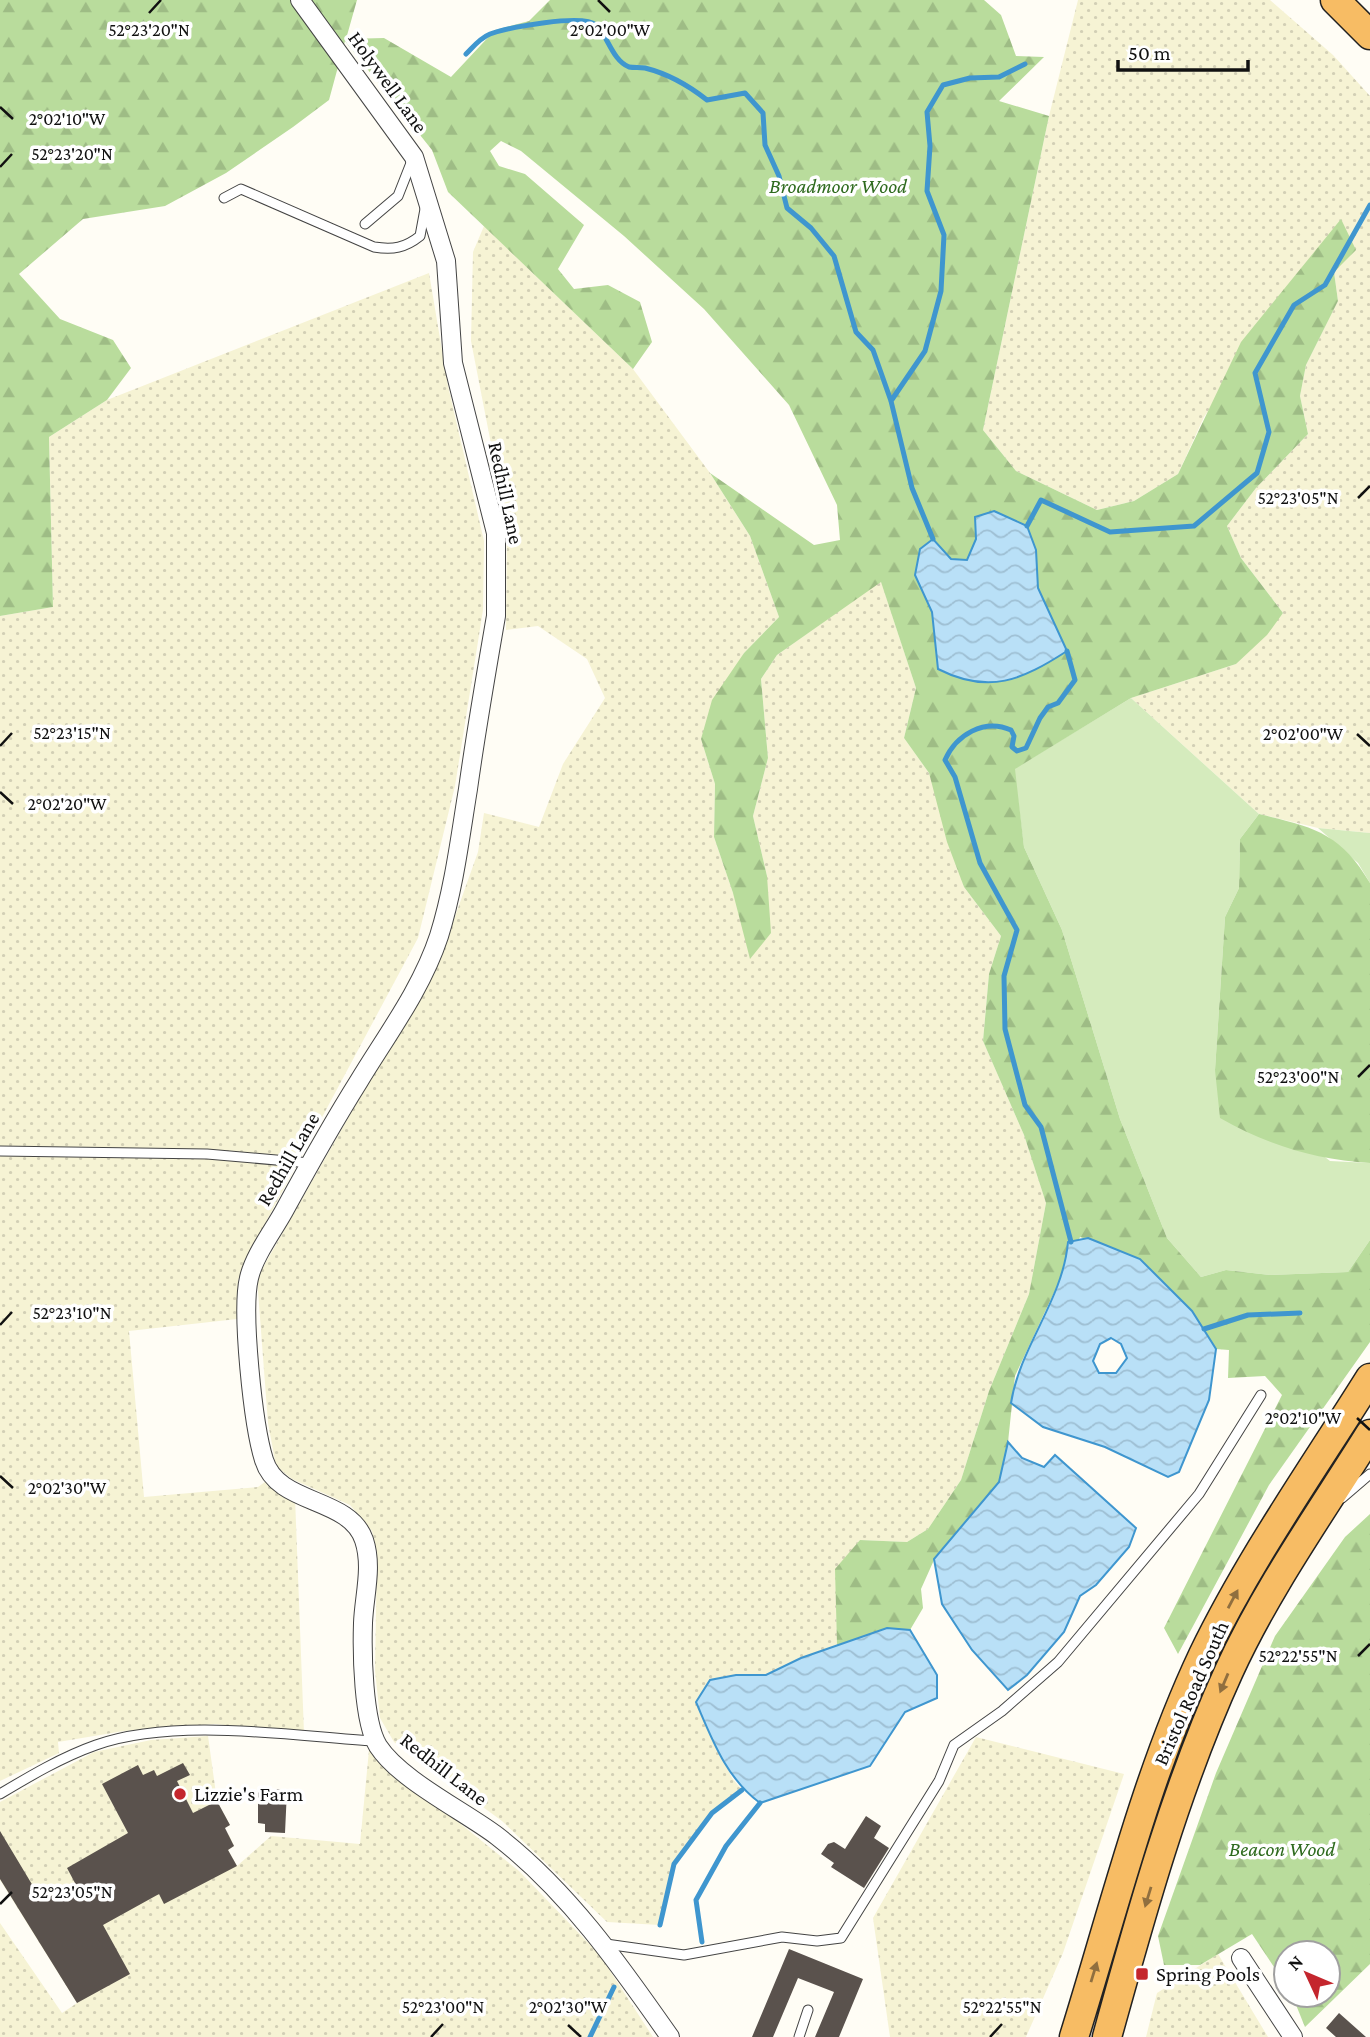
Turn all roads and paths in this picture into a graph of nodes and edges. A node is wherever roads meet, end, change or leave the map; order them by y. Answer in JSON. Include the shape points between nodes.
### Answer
{"nodes":[{"id":1,"x":300,"y":0,"type":"edge"},
{"id":2,"x":1335,"y":0,"type":"edge"},
{"id":3,"x":1370,"y":35,"type":"edge"},
{"id":4,"x":414,"y":157,"type":"junction"},
{"id":5,"x":426,"y":197,"type":"junction"},
{"id":6,"x":224,"y":198,"type":"dead end"},
{"id":7,"x":365,"y":224,"type":"dead end"},
{"id":8,"x":0,"y":1151,"type":"edge"},
{"id":9,"x":310,"y":1163,"type":"junction"},
{"id":10,"x":1370,"y":1378,"type":"edge"},
{"id":11,"x":1261,"y":1395,"type":"dead end"},
{"id":12,"x":1370,"y":1434,"type":"edge"},
{"id":13,"x":1370,"y":1474,"type":"edge"},
{"id":14,"x":1315,"y":1521,"type":"junction"},
{"id":15,"x":375,"y":1741,"type":"junction"},
{"id":16,"x":0,"y":1794,"type":"edge"},
{"id":17,"x":606,"y":1944,"type":"junction"},
{"id":18,"x":1241,"y":1958,"type":"dead end"},
{"id":19,"x":808,"y":2010,"type":"dead end"},
{"id":20,"x":670,"y":2037,"type":"edge"},
{"id":21,"x":799,"y":2037,"type":"edge"},
{"id":22,"x":1074,"y":2037,"type":"edge"},
{"id":23,"x":1107,"y":2037,"type":"edge"},
{"id":24,"x":1293,"y":2037,"type":"edge"}],
"edges":[{"from":1,"to":4,"type":"street","name":"Holywell Lane"},
{"from":2,"to":3,"type":"highway"},
{"from":4,"to":5,"type":"street","name":"Redhill Lane"},
{"from":4,"to":7,"type":"lane","via":[[398,196]]},
{"from":5,"to":6,"type":"lane","via":[[420,236],[400,248],[388,249],[241,189]]},
{"from":5,"to":9,"type":"street","name":"Redhill Lane","via":[[446,261],[453,363],[496,533],[496,617],[456,866],[438,939],[398,1020]]},
{"from":8,"to":9,"type":"lane","via":[[207,1154]]},
{"from":9,"to":15,"type":"street","name":"Redhill Lane","via":[[249,1277],[248,1335],[255,1413],[265,1465],[285,1488],[342,1515],[363,1538],[368,1563],[364,1684]]},
{"from":22,"to":10,"type":"highway","name":"Bristol Road South","one_way":true,"via":[[1163,1749],[1203,1655],[1245,1577]]},
{"from":11,"to":17,"type":"lane","via":[[1199,1494],[1058,1662],[954,1745],[939,1781],[841,1938],[782,1937],[684,1955]]},
{"from":12,"to":14,"type":"highway","name":"Bristol Road South"},
{"from":13,"to":14,"type":"lane"},
{"from":14,"to":23,"type":"highway","name":"Bristol Road South","one_way":true,"via":[[1230,1669],[1194,1754]]},
{"from":15,"to":16,"type":"lane","via":[[214,1730],[150,1735],[97,1745]]},
{"from":15,"to":17,"type":"street","name":"Redhill Lane","via":[[384,1754],[435,1796],[496,1836],[559,1892]]},
{"from":17,"to":20,"type":"street","name":"Redhill Lane"},
{"from":18,"to":24,"type":"street"},
{"from":19,"to":21,"type":"lane"}]}
